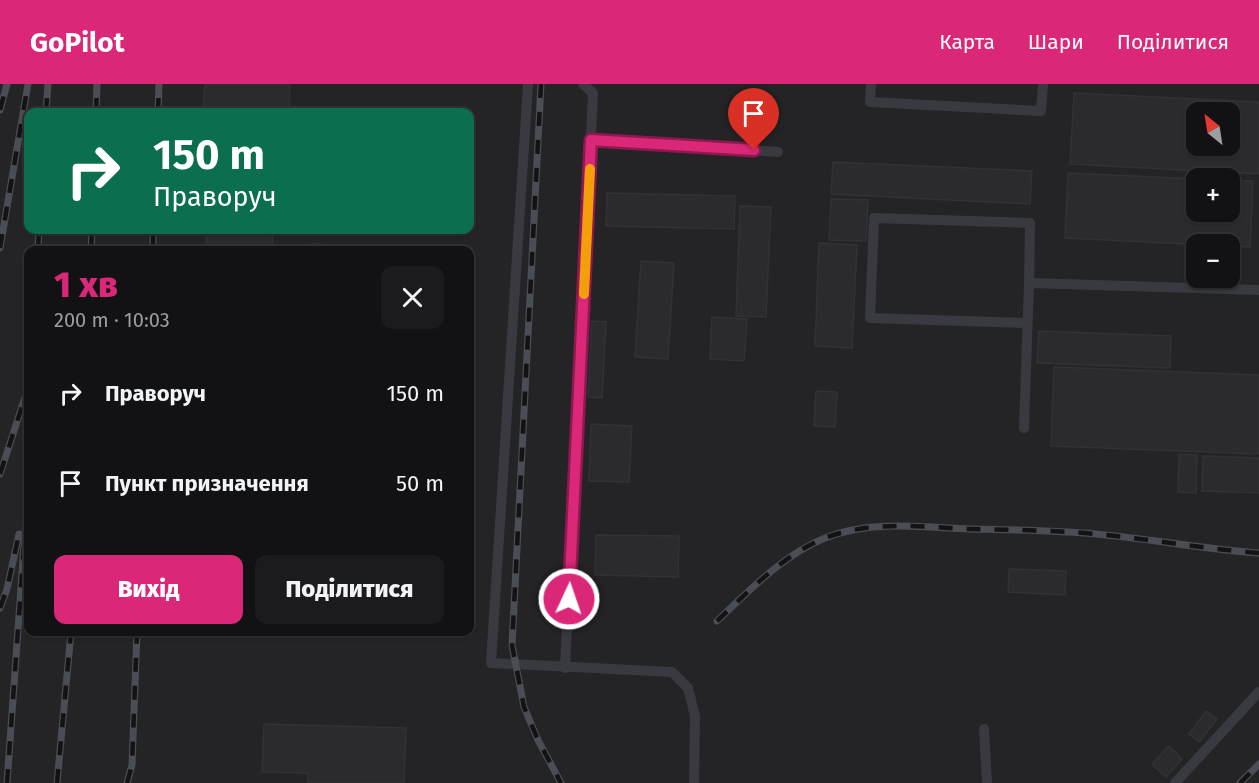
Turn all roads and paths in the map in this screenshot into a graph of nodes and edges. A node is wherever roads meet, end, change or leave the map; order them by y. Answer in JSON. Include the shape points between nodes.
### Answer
{"nodes":[{"id":1,"x":528,"y":84,"type":"edge"},
{"id":2,"x":583,"y":84,"type":"edge"},
{"id":3,"x":871,"y":84,"type":"edge"},
{"id":4,"x":1043,"y":84,"type":"edge"},
{"id":5,"x":591,"y":140,"type":"junction"},
{"id":6,"x":778,"y":152,"type":"dead end"},
{"id":7,"x":1029,"y":283,"type":"junction"},
{"id":8,"x":1259,"y":290,"type":"edge"},
{"id":9,"x":1027,"y":323,"type":"junction"},
{"id":10,"x":1024,"y":428,"type":"dead end"},
{"id":11,"x":565,"y":668,"type":"junction"},
{"id":12,"x":1259,"y":692,"type":"edge"},
{"id":13,"x":984,"y":729,"type":"dead end"},
{"id":14,"x":694,"y":783,"type":"edge"},
{"id":15,"x":987,"y":783,"type":"edge"},
{"id":16,"x":1175,"y":783,"type":"edge"}],
"edges":[{"from":1,"to":11,"type":"lane","via":[[491,663]]},
{"from":2,"to":5,"type":"lane","via":[[593,93]]},
{"from":3,"to":4,"type":"lane","via":[[870,102],[1041,111]]},
{"from":5,"to":6,"type":"lane"},
{"from":5,"to":11,"type":"lane"},
{"from":7,"to":8,"type":"lane"},
{"from":7,"to":9,"type":"lane"},
{"from":7,"to":9,"type":"lane","via":[[1030,223],[874,218],[870,318]]},
{"from":9,"to":10,"type":"lane"},
{"from":11,"to":14,"type":"lane","via":[[672,672],[688,688],[695,716]]},
{"from":12,"to":16,"type":"lane"},
{"from":13,"to":15,"type":"lane"}]}
